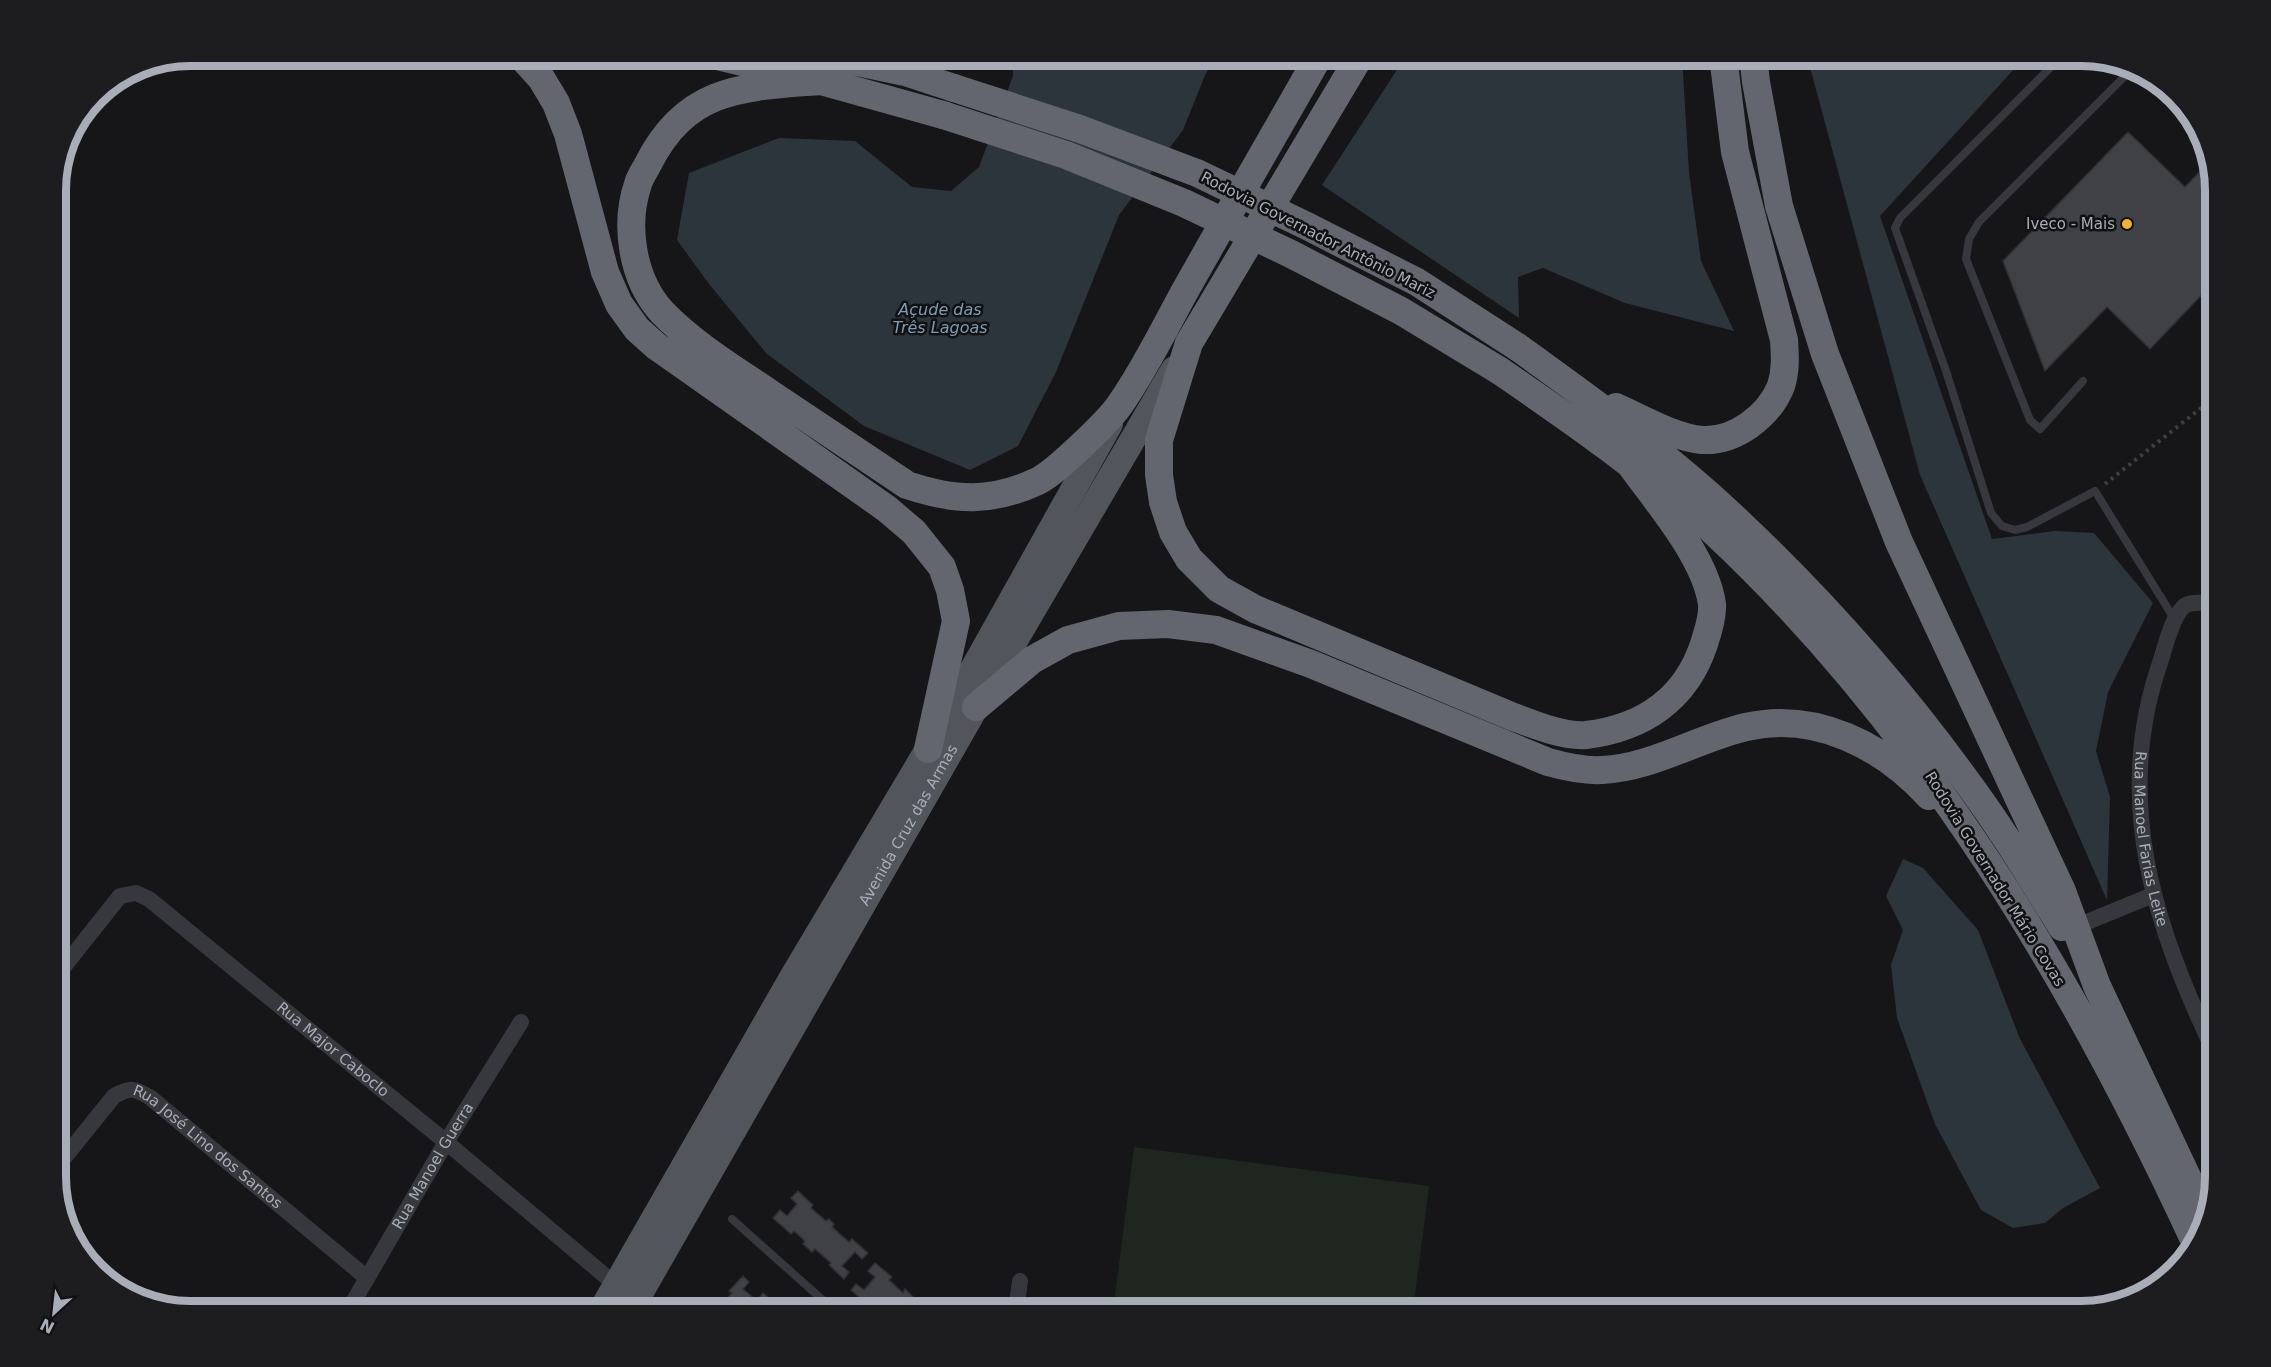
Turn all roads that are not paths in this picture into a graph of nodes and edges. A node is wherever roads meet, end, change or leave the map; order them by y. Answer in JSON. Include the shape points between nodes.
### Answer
{"nodes":[{"id":1,"x":530,"y":66,"type":"edge"},
{"id":2,"x":807,"y":66,"type":"edge"},
{"id":3,"x":890,"y":66,"type":"edge"},
{"id":4,"x":1313,"y":66,"type":"edge"},
{"id":5,"x":1354,"y":66,"type":"edge"},
{"id":6,"x":1724,"y":66,"type":"edge"},
{"id":7,"x":1754,"y":66,"type":"edge"},
{"id":8,"x":2052,"y":66,"type":"edge"},
{"id":9,"x":825,"y":68,"type":"edge"},
{"id":10,"x":904,"y":72,"type":"junction"},
{"id":11,"x":2127,"y":74,"type":"edge"},
{"id":12,"x":1189,"y":343,"type":"junction"},
{"id":13,"x":2083,"y":381,"type":"dead end"},
{"id":14,"x":1582,"y":393,"type":"junction"},
{"id":15,"x":1120,"y":405,"type":"junction"},
{"id":16,"x":1627,"y":460,"type":"junction"},
{"id":17,"x":2205,"y":603,"type":"edge"},
{"id":18,"x":2175,"y":620,"type":"junction"},
{"id":19,"x":976,"y":707,"type":"junction"},
{"id":20,"x":928,"y":749,"type":"junction"},
{"id":21,"x":1980,"y":850,"type":"junction"},
{"id":22,"x":2153,"y":895,"type":"junction"},
{"id":23,"x":2075,"y":927,"type":"junction"},
{"id":24,"x":66,"y":965,"type":"edge"},
{"id":25,"x":2097,"y":986,"type":"junction"},
{"id":26,"x":521,"y":1022,"type":"dead end"},
{"id":27,"x":2205,"y":1031,"type":"edge"},
{"id":28,"x":446,"y":1142,"type":"junction"},
{"id":29,"x":66,"y":1156,"type":"edge"},
{"id":30,"x":2201,"y":1207,"type":"edge"},
{"id":31,"x":732,"y":1219,"type":"dead end"},
{"id":32,"x":2191,"y":1233,"type":"edge"},
{"id":33,"x":367,"y":1278,"type":"junction"},
{"id":34,"x":1020,"y":1281,"type":"dead end"},
{"id":35,"x":616,"y":1285,"type":"junction"},
{"id":36,"x":354,"y":1301,"type":"edge"},
{"id":37,"x":607,"y":1301,"type":"edge"},
{"id":38,"x":636,"y":1301,"type":"edge"},
{"id":39,"x":824,"y":1301,"type":"edge"},
{"id":40,"x":1017,"y":1301,"type":"edge"}],
"edges":[{"from":1,"to":20,"type":"highway","via":[[556,103],[605,272],[619,304],[637,329],[887,508],[914,532],[942,567],[956,621]]},
{"from":2,"to":9,"type":"highway","name":"Rodovia Governador Antônio Mariz"},
{"from":3,"to":10,"type":"highway"},
{"from":4,"to":15,"type":"highway"},
{"from":5,"to":12,"type":"highway"},
{"from":6,"to":14,"type":"highway","via":[[1734,152],[1784,340],[1781,385],[1773,401],[1744,429],[1724,439],[1702,440],[1680,435]]},
{"from":7,"to":23,"type":"highway","via":[[1779,206],[1825,354],[1899,542],[2062,891]]},
{"from":8,"to":18,"type":"lane","via":[[1900,218],[1895,228],[1995,520],[2015,530],[2027,527],[2095,492]]},
{"from":9,"to":10,"type":"highway","name":"Rodovia Governador Antônio Mariz"},
{"from":9,"to":15,"type":"highway","via":[[722,93],[697,106],[673,126],[652,156],[638,184],[632,246],[644,284],[661,310],[706,350],[906,485],[933,494],[957,498],[990,496],[1040,480],[1065,461]]},
{"from":9,"to":16,"type":"highway","name":"Rodovia Governador Mário Covas","bridge":true,"via":[[943,115],[1065,155],[1184,203],[1291,254],[1401,311],[1500,371]]},
{"from":10,"to":14,"type":"highway","name":"Rodovia Governador Antônio Mariz","bridge":true,"via":[[1080,129],[1197,173],[1417,282]]},
{"from":11,"to":13,"type":"lane","via":[[1979,222],[1969,239],[1966,259],[2030,420],[2040,429]]},
{"from":12,"to":16,"type":"highway","via":[[1159,440],[1159,475],[1173,532],[1189,559],[1219,589],[1256,609],[1545,729],[1584,735],[1621,728],[1658,711],[1680,690],[1699,659],[1709,631],[1712,605],[1704,576],[1689,546]]},
{"from":12,"to":19,"type":"main road","name":"Avenida Cruz das Armas"},
{"from":14,"to":25,"type":"highway","name":"Rodovia Governador Antônio Mariz","via":[[1728,512],[1841,627],[1965,779]]},
{"from":15,"to":20,"type":"main road","name":"Avenida Cruz das Armas"},
{"from":16,"to":21,"type":"highway","name":"Rodovia Governador Mário Covas","via":[[1713,530],[1823,644],[1928,772]]},
{"from":17,"to":18,"type":"street","via":[[2188,604]]},
{"from":18,"to":22,"type":"street","name":"Rua Manoel Farias Leite","via":[[2155,676],[2138,786],[2144,855]]},
{"from":19,"to":21,"type":"highway","via":[[1032,660],[1068,640],[1119,626],[1168,624],[1216,630],[1311,664],[1548,762],[1576,769],[1603,770],[1640,763],[1747,727],[1792,722],[1829,729],[1865,745],[1894,765],[1923,789]]},
{"from":19,"to":38,"type":"main road","name":"Avenida Cruz das Armas"},
{"from":20,"to":35,"type":"main road","name":"Avenida Cruz das Armas"},
{"from":21,"to":32,"type":"highway","name":"Rodovia Governador Mário Covas","via":[[2097,1046]]},
{"from":22,"to":23,"type":"street"},
{"from":22,"to":27,"type":"street","name":"Rua Manoel Farias Leite","via":[[2190,1001]]},
{"from":23,"to":25,"type":"highway"},
{"from":24,"to":28,"type":"street","name":"Rua Major Caboclo","via":[[120,896],[136,893],[149,899]]},
{"from":25,"to":30,"type":"highway"},
{"from":26,"to":28,"type":"street","name":"Rua Manoel Guerra"},
{"from":28,"to":33,"type":"street","name":"Rua Manoel Guerra"},
{"from":28,"to":35,"type":"street","name":"Rua Major Caboclo"},
{"from":29,"to":33,"type":"street","name":"Rua José Lino dos Santos","via":[[114,1096],[127,1089],[139,1091]]},
{"from":31,"to":39,"type":"lane"},
{"from":33,"to":36,"type":"street","name":"Rua Manoel Guerra"},
{"from":34,"to":40,"type":"street"},
{"from":35,"to":37,"type":"main road","name":"Avenida Cruz das Armas"}]}
